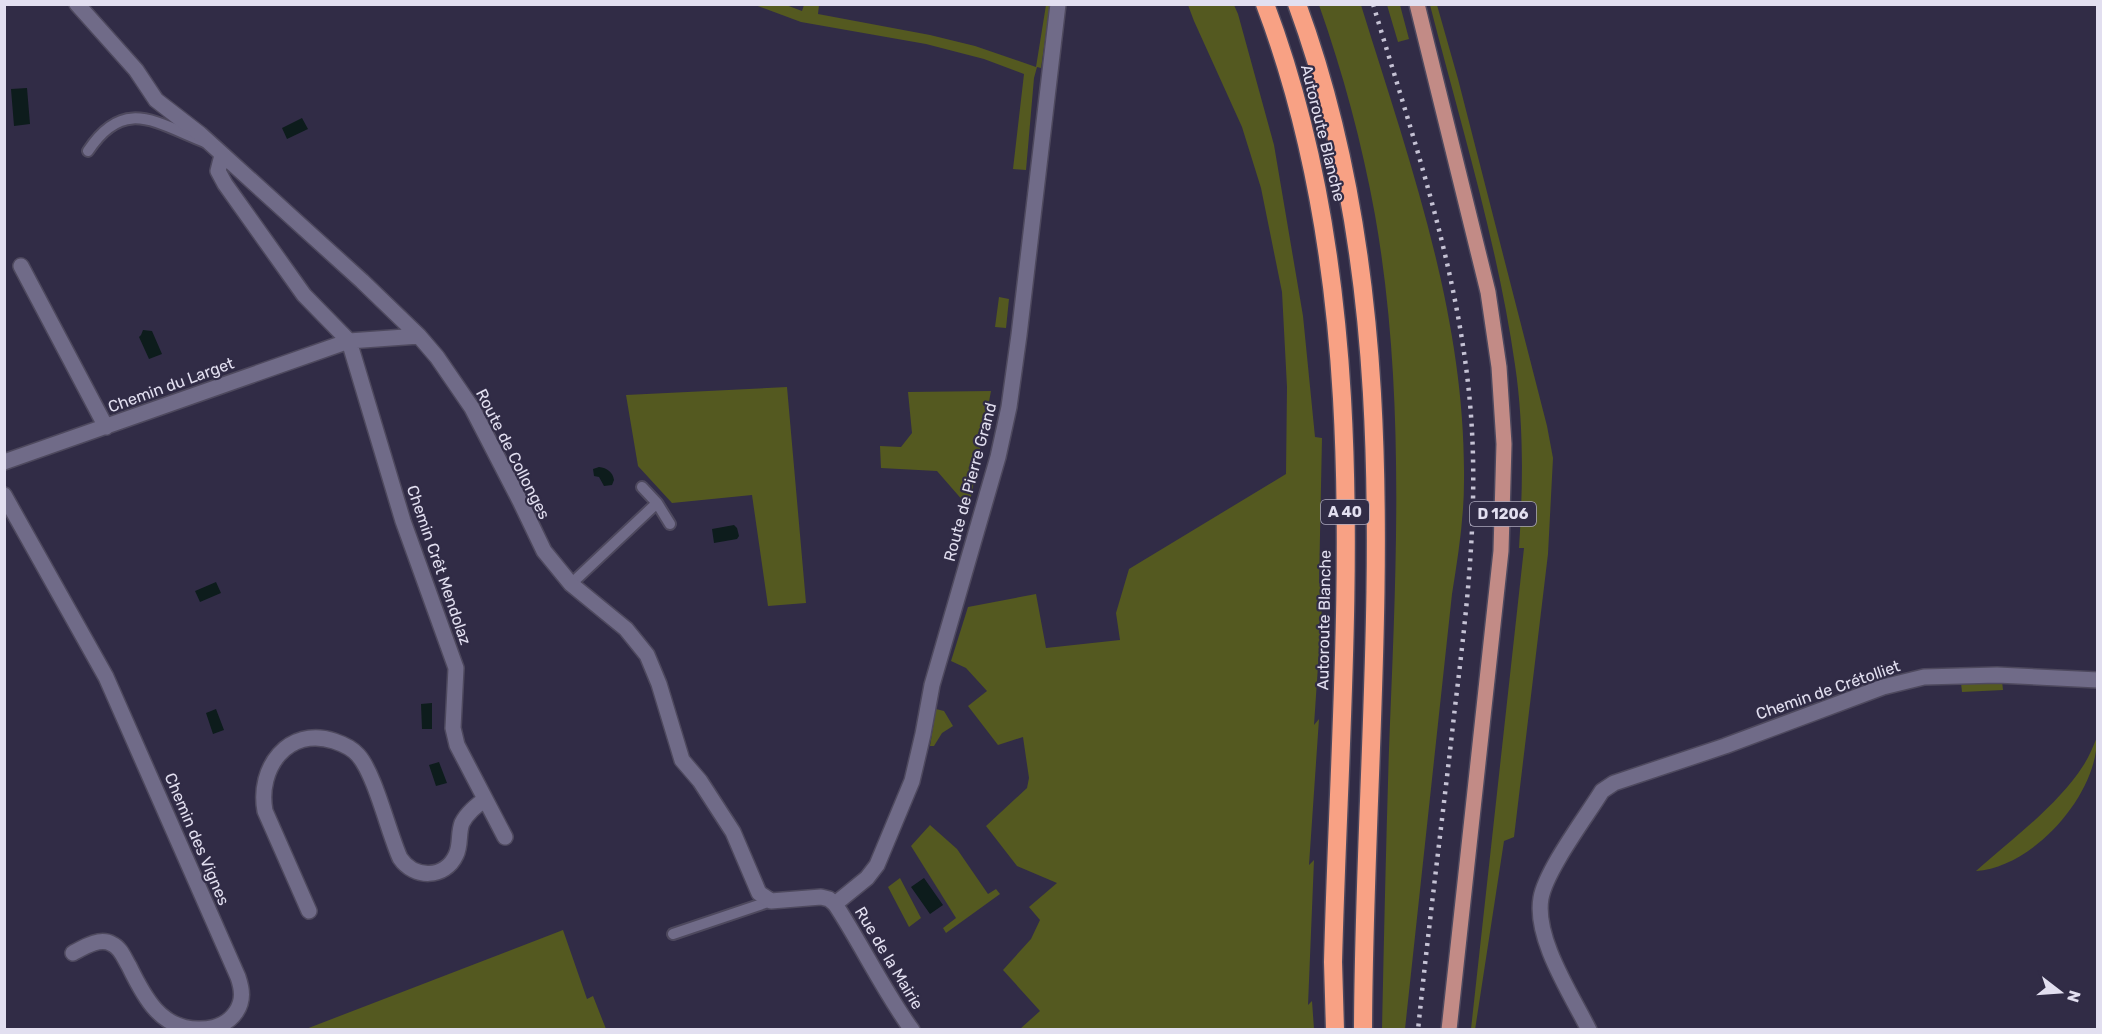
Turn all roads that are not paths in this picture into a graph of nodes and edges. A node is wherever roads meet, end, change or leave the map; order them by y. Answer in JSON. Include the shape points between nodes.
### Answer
{"nodes":[{"id":1,"x":1058,"y":4,"type":"edge"},
{"id":2,"x":1265,"y":4,"type":"edge"},
{"id":3,"x":1297,"y":4,"type":"edge"},
{"id":4,"x":1418,"y":4,"type":"edge"},
{"id":5,"x":80,"y":5,"type":"edge"},
{"id":6,"x":211,"y":144,"type":"junction"},
{"id":7,"x":88,"y":152,"type":"dead end"},
{"id":8,"x":222,"y":155,"type":"junction"},
{"id":9,"x":21,"y":266,"type":"dead end"},
{"id":10,"x":418,"y":336,"type":"junction"},
{"id":11,"x":349,"y":341,"type":"junction"},
{"id":12,"x":106,"y":427,"type":"junction"},
{"id":13,"x":4,"y":462,"type":"edge"},
{"id":14,"x":642,"y":487,"type":"dead end"},
{"id":15,"x":4,"y":495,"type":"edge"},
{"id":16,"x":657,"y":503,"type":"junction"},
{"id":17,"x":670,"y":524,"type":"dead end"},
{"id":18,"x":570,"y":584,"type":"junction"},
{"id":19,"x":2097,"y":680,"type":"edge"},
{"id":20,"x":485,"y":799,"type":"junction"},
{"id":21,"x":505,"y":837,"type":"dead end"},
{"id":22,"x":767,"y":899,"type":"junction"},
{"id":23,"x":835,"y":904,"type":"junction"},
{"id":24,"x":309,"y":911,"type":"dead end"},
{"id":25,"x":673,"y":934,"type":"dead end"},
{"id":26,"x":73,"y":952,"type":"dead end"},
{"id":27,"x":912,"y":1029,"type":"edge"},
{"id":28,"x":1335,"y":1029,"type":"edge"},
{"id":29,"x":1363,"y":1029,"type":"edge"},
{"id":30,"x":1449,"y":1029,"type":"edge"},
{"id":31,"x":1588,"y":1029,"type":"edge"}],
"edges":[{"from":1,"to":23,"type":"street","name":"Route de Pierre Grand","via":[[1019,335],[998,457],[932,684],[912,781],[876,865],[867,878]]},
{"from":2,"to":28,"type":"highway","name":"Autoroute Blanche","number":"A 40","via":[[1297,99],[1313,165],[1327,238],[1338,339],[1345,537]]},
{"from":3,"to":29,"type":"highway","name":"Autoroute Blanche","number":"A 40","via":[[1344,168],[1368,334],[1375,527]]},
{"from":4,"to":30,"type":"main road","number":"D 1206","via":[[1488,292],[1499,367],[1504,444],[1501,551]]},
{"from":5,"to":6,"type":"street","name":"Route de Collonges","via":[[136,70],[156,100]]},
{"from":6,"to":7,"type":"lane","via":[[142,118],[129,118],[105,129]]},
{"from":6,"to":8,"type":"street","name":"Route de Collonges"},
{"from":8,"to":10,"type":"street","name":"Route de Collonges"},
{"from":8,"to":11,"type":"street","via":[[218,171],[225,184],[304,295]]},
{"from":9,"to":12,"type":"street"},
{"from":10,"to":11,"type":"street","name":"Chemin du Larget"},
{"from":10,"to":18,"type":"street","name":"Route de Collonges","via":[[472,408],[544,551]]},
{"from":11,"to":12,"type":"street","name":"Chemin du Larget"},
{"from":11,"to":20,"type":"street","name":"Chemin Crêt Mendolaz","via":[[402,521],[456,668],[454,737]]},
{"from":12,"to":13,"type":"street","name":"Chemin du Larget"},
{"from":14,"to":16,"type":"lane"},
{"from":15,"to":26,"type":"street","name":"Chemin des Vignes","via":[[106,677],[238,976],[241,1001],[232,1018],[219,1026],[184,1028],[164,1018],[151,1005],[123,955],[112,944],[100,942]]},
{"from":16,"to":17,"type":"lane"},
{"from":16,"to":18,"type":"lane"},
{"from":18,"to":22,"type":"street","name":"Route de Collonges","via":[[626,629],[647,655],[682,760],[733,832],[759,893]]},
{"from":19,"to":31,"type":"street","name":"Chemin de Crétolliet","via":[[1997,675],[1924,677],[1883,687],[1614,783],[1602,791],[1547,880],[1540,904],[1545,940]]},
{"from":20,"to":21,"type":"street","name":"Chemin Crêt Mendolaz"},
{"from":20,"to":24,"type":"street","via":[[472,809],[462,825],[453,860],[438,872],[418,873],[400,858],[370,777],[355,752],[322,738],[291,745],[269,768],[263,802]]},
{"from":22,"to":23,"type":"street","via":[[821,897]]},
{"from":22,"to":25,"type":"lane"},
{"from":23,"to":27,"type":"street","name":"Rue de la Mairie"}]}
